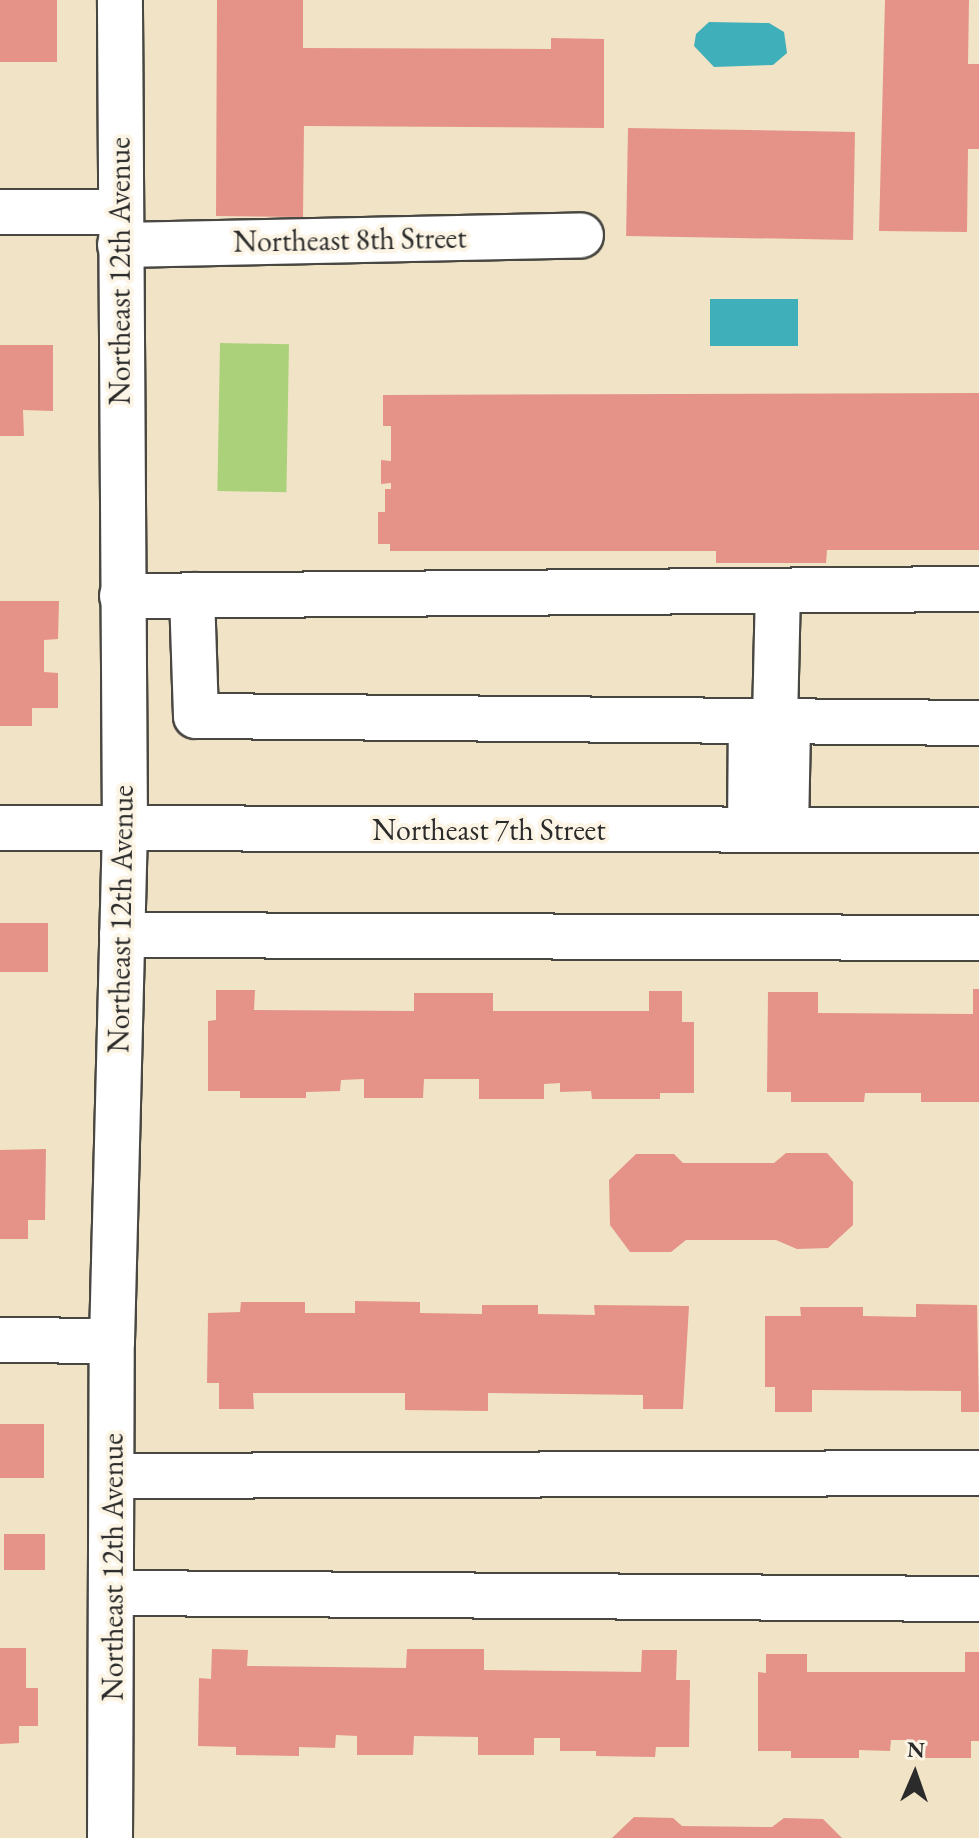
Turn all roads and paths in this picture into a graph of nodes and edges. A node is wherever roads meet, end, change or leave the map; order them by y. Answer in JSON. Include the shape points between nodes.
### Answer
{"nodes":[{"id":1,"x":120,"y":0,"type":"edge"},
{"id":2,"x":0,"y":212,"type":"edge"},
{"id":3,"x":120,"y":229,"type":"junction"},
{"id":4,"x":581,"y":235,"type":"dead end"},
{"id":5,"x":979,"y":589,"type":"edge"},
{"id":6,"x":778,"y":592,"type":"junction"},
{"id":7,"x":192,"y":595,"type":"junction"},
{"id":8,"x":122,"y":596,"type":"junction"},
{"id":9,"x":771,"y":721,"type":"junction"},
{"id":10,"x":979,"y":723,"type":"edge"},
{"id":11,"x":0,"y":828,"type":"edge"},
{"id":12,"x":125,"y":829,"type":"junction"},
{"id":13,"x":768,"y":830,"type":"junction"},
{"id":14,"x":979,"y":830,"type":"edge"},
{"id":15,"x":122,"y":935,"type":"junction"},
{"id":16,"x":979,"y":938,"type":"edge"},
{"id":17,"x":0,"y":1340,"type":"edge"},
{"id":18,"x":112,"y":1341,"type":"junction"},
{"id":19,"x":979,"y":1473,"type":"edge"},
{"id":20,"x":114,"y":1476,"type":"junction"},
{"id":21,"x":115,"y":1593,"type":"junction"},
{"id":22,"x":979,"y":1599,"type":"edge"},
{"id":23,"x":110,"y":1838,"type":"edge"}],
"edges":[{"from":1,"to":3,"type":"street","name":"Northeast 12th Avenue"},
{"from":2,"to":3,"type":"street","name":"Northeast 8th Street"},
{"from":3,"to":4,"type":"street","name":"Northeast 8th Street"},
{"from":3,"to":8,"type":"street","name":"Northeast 12th Avenue"},
{"from":5,"to":6,"type":"street"},
{"from":6,"to":7,"type":"street"},
{"from":6,"to":9,"type":"street"},
{"from":7,"to":8,"type":"street"},
{"from":7,"to":9,"type":"street","via":[[196,716]]},
{"from":8,"to":12,"type":"street","name":"Northeast 12th Avenue"},
{"from":9,"to":10,"type":"street"},
{"from":9,"to":13,"type":"street"},
{"from":11,"to":12,"type":"street","name":"Northeast 7th Street"},
{"from":12,"to":13,"type":"street","name":"Northeast 7th Street"},
{"from":12,"to":15,"type":"street","name":"Northeast 12th Avenue"},
{"from":13,"to":14,"type":"street","name":"Northeast 7th Street"},
{"from":15,"to":16,"type":"street"},
{"from":15,"to":18,"type":"street","name":"Northeast 12th Avenue"},
{"from":17,"to":18,"type":"street"},
{"from":18,"to":20,"type":"street","name":"Northeast 12th Avenue"},
{"from":19,"to":20,"type":"street"},
{"from":20,"to":21,"type":"street","name":"Northeast 12th Avenue"},
{"from":21,"to":22,"type":"street"},
{"from":21,"to":23,"type":"street","name":"Northeast 12th Avenue"}]}
